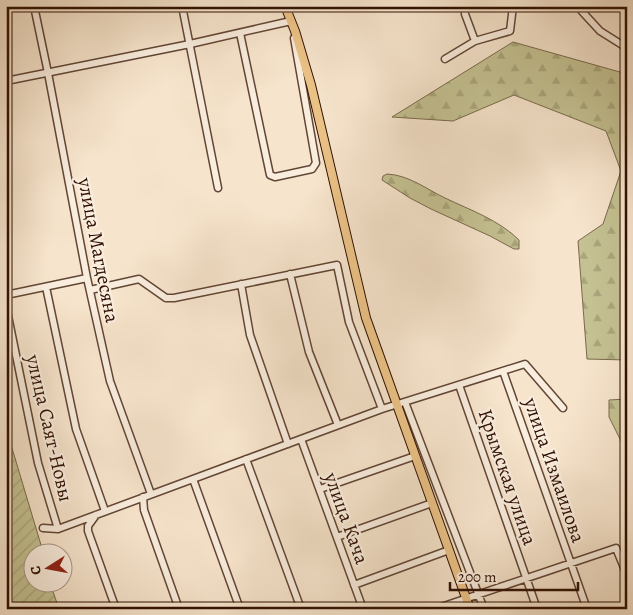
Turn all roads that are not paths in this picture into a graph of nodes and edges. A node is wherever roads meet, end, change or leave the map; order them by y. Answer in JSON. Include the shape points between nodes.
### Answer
{"nodes":[{"id":1,"x":34,"y":6,"type":"edge"},
{"id":2,"x":182,"y":6,"type":"edge"},
{"id":3,"x":285,"y":6,"type":"edge"},
{"id":4,"x":465,"y":6,"type":"edge"},
{"id":5,"x":513,"y":6,"type":"edge"},
{"id":6,"x":577,"y":6,"type":"edge"},
{"id":7,"x":291,"y":21,"type":"junction"},
{"id":8,"x":240,"y":33,"type":"junction"},
{"id":9,"x":476,"y":41,"type":"junction"},
{"id":10,"x":190,"y":44,"type":"junction"},
{"id":11,"x":627,"y":48,"type":"edge"},
{"id":12,"x":445,"y":58,"type":"dead end"},
{"id":13,"x":48,"y":73,"type":"junction"},
{"id":14,"x":6,"y":81,"type":"edge"},
{"id":15,"x":218,"y":188,"type":"dead end"},
{"id":16,"x":290,"y":274,"type":"junction"},
{"id":17,"x":88,"y":278,"type":"junction"},
{"id":18,"x":241,"y":284,"type":"junction"},
{"id":19,"x":46,"y":287,"type":"junction"},
{"id":20,"x":90,"y":290,"type":"junction"},
{"id":21,"x":6,"y":295,"type":"edge"},
{"id":22,"x":6,"y":306,"type":"edge"},
{"id":23,"x":503,"y":370,"type":"junction"},
{"id":24,"x":459,"y":384,"type":"junction"},
{"id":25,"x":405,"y":402,"type":"junction"},
{"id":26,"x":396,"y":404,"type":"junction"},
{"id":27,"x":563,"y":408,"type":"dead end"},
{"id":28,"x":382,"y":409,"type":"junction"},
{"id":29,"x":338,"y":425,"type":"junction"},
{"id":30,"x":301,"y":439,"type":"junction"},
{"id":31,"x":288,"y":444,"type":"junction"},
{"id":32,"x":415,"y":456,"type":"junction"},
{"id":33,"x":246,"y":459,"type":"junction"},
{"id":34,"x":193,"y":479,"type":"junction"},
{"id":35,"x":320,"y":489,"type":"junction"},
{"id":36,"x":151,"y":494,"type":"junction"},
{"id":37,"x":143,"y":497,"type":"junction"},
{"id":38,"x":432,"y":503,"type":"junction"},
{"id":39,"x":105,"y":512,"type":"junction"},
{"id":40,"x":96,"y":514,"type":"junction"},
{"id":41,"x":43,"y":528,"type":"dead end"},
{"id":42,"x":58,"y":529,"type":"junction"},
{"id":43,"x":337,"y":537,"type":"junction"},
{"id":44,"x":449,"y":550,"type":"junction"},
{"id":45,"x":570,"y":563,"type":"junction"},
{"id":46,"x":627,"y":575,"type":"edge"},
{"id":47,"x":526,"y":579,"type":"junction"},
{"id":48,"x":354,"y":585,"type":"junction"},
{"id":49,"x":479,"y":594,"type":"junction"},
{"id":50,"x":466,"y":598,"type":"junction"},
{"id":51,"x":116,"y":609,"type":"edge"},
{"id":52,"x":179,"y":609,"type":"edge"},
{"id":53,"x":240,"y":609,"type":"edge"},
{"id":54,"x":301,"y":609,"type":"edge"},
{"id":55,"x":363,"y":609,"type":"edge"},
{"id":56,"x":435,"y":609,"type":"edge"},
{"id":57,"x":470,"y":609,"type":"edge"},
{"id":58,"x":484,"y":609,"type":"edge"},
{"id":59,"x":537,"y":609,"type":"edge"},
{"id":60,"x":588,"y":609,"type":"edge"}],
"edges":[{"from":1,"to":13,"type":"street","name":"улица Магдесяна"},
{"from":2,"to":10,"type":"street"},
{"from":3,"to":7,"type":"main road"},
{"from":4,"to":9,"type":"street"},
{"from":5,"to":9,"type":"street","via":[[510,31]]},
{"from":6,"to":11,"type":"street","via":[[600,31]]},
{"from":7,"to":8,"type":"street"},
{"from":7,"to":8,"type":"street","via":[[316,163],[312,169],[275,177],[270,175]]},
{"from":7,"to":26,"type":"main road","via":[[311,85],[366,318]]},
{"from":8,"to":10,"type":"street"},
{"from":9,"to":12,"type":"street"},
{"from":10,"to":13,"type":"street"},
{"from":10,"to":15,"type":"street"},
{"from":13,"to":14,"type":"street"},
{"from":13,"to":17,"type":"street","name":"улица Магдесяна"},
{"from":16,"to":18,"type":"street"},
{"from":16,"to":28,"type":"street","via":[[337,265],[349,322]]},
{"from":16,"to":29,"type":"street","via":[[309,352]]},
{"from":17,"to":19,"type":"street"},
{"from":17,"to":20,"type":"street","name":"улица Магдесяна"},
{"from":18,"to":20,"type":"street","via":[[174,298],[166,298],[139,278]]},
{"from":18,"to":31,"type":"street","via":[[250,335]]},
{"from":19,"to":21,"type":"street"},
{"from":19,"to":39,"type":"street","via":[[76,430]]},
{"from":20,"to":36,"type":"street","name":"улица Магдесяна","via":[[110,381]]},
{"from":22,"to":42,"type":"street","name":"улица Саят-Новы","via":[[38,463]]},
{"from":23,"to":24,"type":"street"},
{"from":23,"to":27,"type":"street","via":[[526,364]]},
{"from":23,"to":45,"type":"street","name":"улица Измаилова"},
{"from":24,"to":25,"type":"street"},
{"from":24,"to":47,"type":"street","name":"Крымская улица"},
{"from":25,"to":26,"type":"street"},
{"from":25,"to":49,"type":"street"},
{"from":26,"to":28,"type":"street"},
{"from":26,"to":32,"type":"main road"},
{"from":28,"to":29,"type":"street"},
{"from":29,"to":30,"type":"street"},
{"from":30,"to":31,"type":"street"},
{"from":30,"to":35,"type":"street","name":"улица Кача"},
{"from":31,"to":33,"type":"street"},
{"from":32,"to":35,"type":"street"},
{"from":32,"to":38,"type":"main road"},
{"from":33,"to":34,"type":"street"},
{"from":33,"to":54,"type":"street"},
{"from":34,"to":36,"type":"street"},
{"from":34,"to":53,"type":"street"},
{"from":35,"to":43,"type":"street","name":"улица Кача"},
{"from":36,"to":37,"type":"street"},
{"from":37,"to":39,"type":"street"},
{"from":37,"to":52,"type":"street","via":[[144,510]]},
{"from":38,"to":43,"type":"street"},
{"from":38,"to":44,"type":"main road"},
{"from":39,"to":40,"type":"street"},
{"from":40,"to":42,"type":"street"},
{"from":40,"to":51,"type":"street","via":[[88,530]]},
{"from":41,"to":42,"type":"street"},
{"from":43,"to":48,"type":"street","name":"улица Кача"},
{"from":44,"to":48,"type":"street"},
{"from":44,"to":50,"type":"main road"},
{"from":45,"to":46,"type":"street","via":[[616,548]]},
{"from":45,"to":47,"type":"street"},
{"from":45,"to":60,"type":"street","name":"улица Измаилова"},
{"from":47,"to":49,"type":"street"},
{"from":47,"to":59,"type":"street","name":"Крымская улица"},
{"from":48,"to":55,"type":"street","name":"улица Кача"},
{"from":49,"to":50,"type":"street"},
{"from":49,"to":58,"type":"street"},
{"from":50,"to":56,"type":"street"},
{"from":50,"to":57,"type":"main road"}]}
